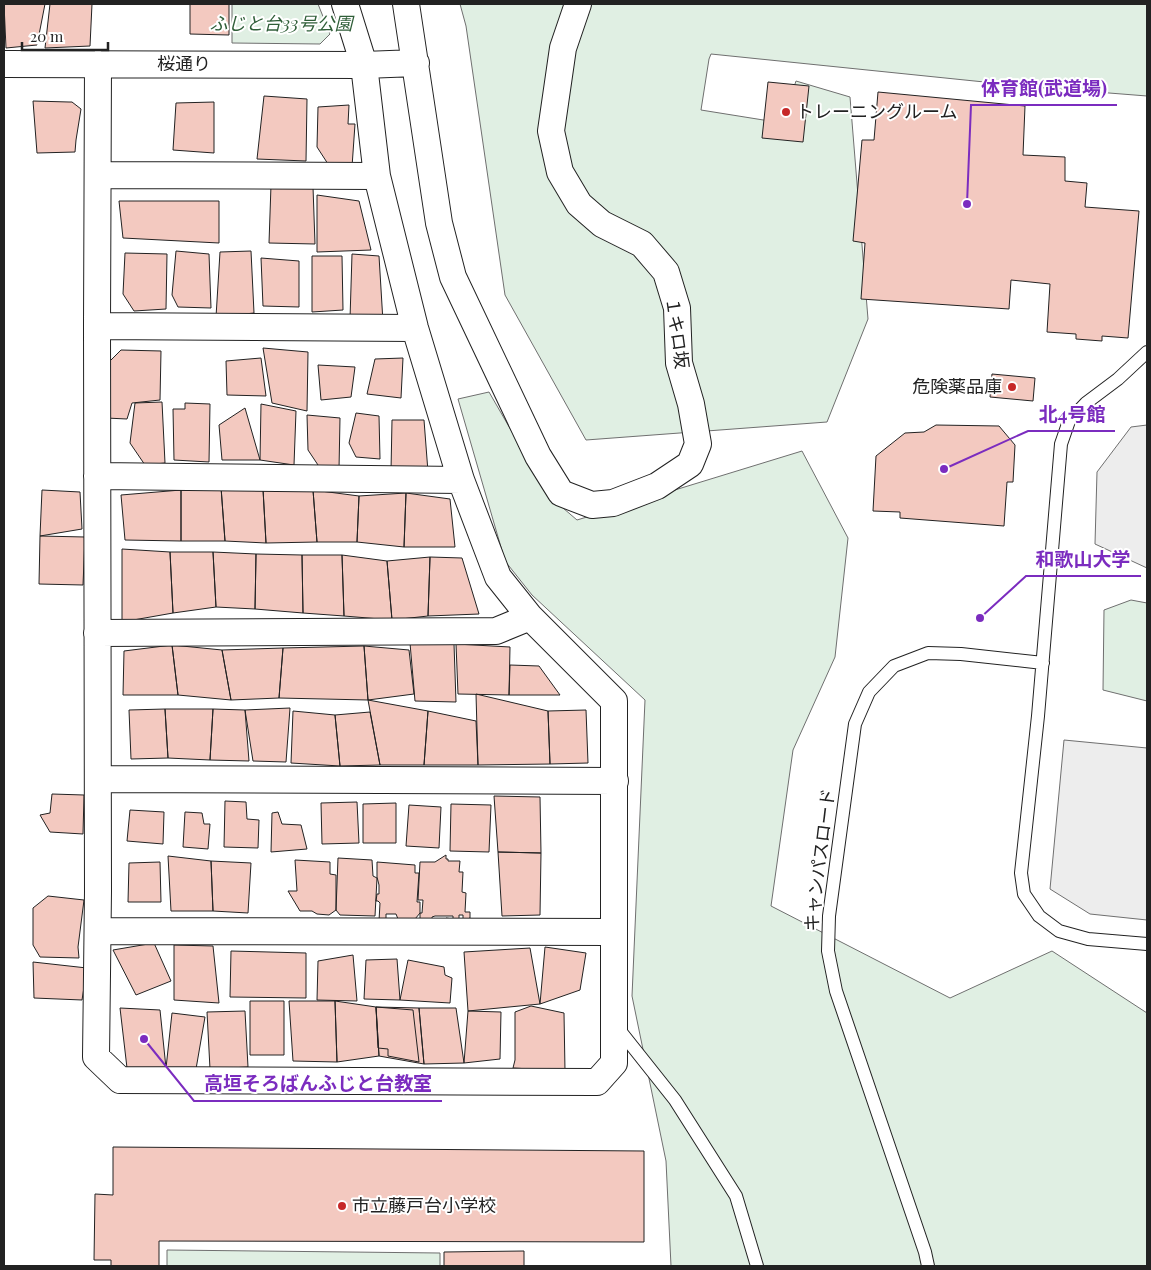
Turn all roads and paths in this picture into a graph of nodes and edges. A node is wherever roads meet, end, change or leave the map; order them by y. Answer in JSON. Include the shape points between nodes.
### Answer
{"nodes":[{"id":1,"x":345,"y":4,"type":"edge"},
{"id":2,"x":406,"y":4,"type":"edge"},
{"id":3,"x":578,"y":4,"type":"edge"},
{"id":4,"x":416,"y":63,"type":"junction"},
{"id":5,"x":4,"y":64,"type":"edge"},
{"id":6,"x":98,"y":64,"type":"junction"},
{"id":7,"x":364,"y":65,"type":"junction"},
{"id":8,"x":98,"y":175,"type":"junction"},
{"id":9,"x":377,"y":176,"type":"junction"},
{"id":10,"x":96,"y":326,"type":"junction"},
{"id":11,"x":415,"y":328,"type":"junction"},
{"id":12,"x":1147,"y":352,"type":"edge"},
{"id":13,"x":97,"y":476,"type":"junction"},
{"id":14,"x":461,"y":480,"type":"junction"},
{"id":15,"x":530,"y":617,"type":"junction"},
{"id":16,"x":97,"y":633,"type":"junction"},
{"id":17,"x":1043,"y":663,"type":"junction"},
{"id":18,"x":98,"y":779,"type":"junction"},
{"id":19,"x":615,"y":781,"type":"junction"},
{"id":20,"x":98,"y":931,"type":"junction"},
{"id":21,"x":613,"y":932,"type":"junction"},
{"id":22,"x":1147,"y":944,"type":"edge"},
{"id":23,"x":614,"y":1023,"type":"junction"},
{"id":24,"x":757,"y":1266,"type":"edge"},
{"id":25,"x":928,"y":1266,"type":"edge"}],
"edges":[{"from":1,"to":7,"type":"street"},
{"from":2,"to":4,"type":"street","name":"１キロ坂"},
{"from":3,"to":4,"type":"street","name":"１キロ坂","via":[[563,48],[551,131],[560,172],[579,204],[602,224],[642,244],[666,272],[677,308],[678,363],[692,404],[698,444],[690,464],[657,486],[613,503],[592,504],[561,493],[538,456],[452,277],[439,223]]},
{"from":4,"to":7,"type":"street","name":"桜通り"},
{"from":5,"to":6,"type":"street","name":"桜通り"},
{"from":6,"to":7,"type":"street","name":"桜通り"},
{"from":6,"to":8,"type":"street"},
{"from":7,"to":9,"type":"street"},
{"from":8,"to":9,"type":"street"},
{"from":8,"to":10,"type":"street"},
{"from":9,"to":11,"type":"street"},
{"from":10,"to":11,"type":"street"},
{"from":10,"to":13,"type":"street"},
{"from":11,"to":14,"type":"street"},
{"from":12,"to":17,"type":"lane","via":[[1069,421],[1061,444]]},
{"from":13,"to":14,"type":"street"},
{"from":13,"to":16,"type":"street"},
{"from":14,"to":15,"type":"street","via":[[498,577]]},
{"from":15,"to":16,"type":"street","via":[[496,631]]},
{"from":15,"to":19,"type":"street","via":[[614,701]]},
{"from":16,"to":18,"type":"street"},
{"from":17,"to":22,"type":"lane","via":[[1021,873],[1024,894],[1039,916],[1058,931],[1088,939]]},
{"from":17,"to":25,"type":"lane","name":"キャンパスロード","via":[[928,653],[894,666],[869,692],[855,724],[829,916],[828,951],[836,991],[926,1252]]},
{"from":18,"to":19,"type":"street"},
{"from":18,"to":20,"type":"street"},
{"from":19,"to":21,"type":"street"},
{"from":20,"to":21,"type":"street"},
{"from":20,"to":23,"type":"street","via":[[96,1057],[120,1080],[597,1082],[614,1063]]},
{"from":21,"to":23,"type":"street"},
{"from":23,"to":24,"type":"lane","via":[[675,1100],[736,1196]]}]}
